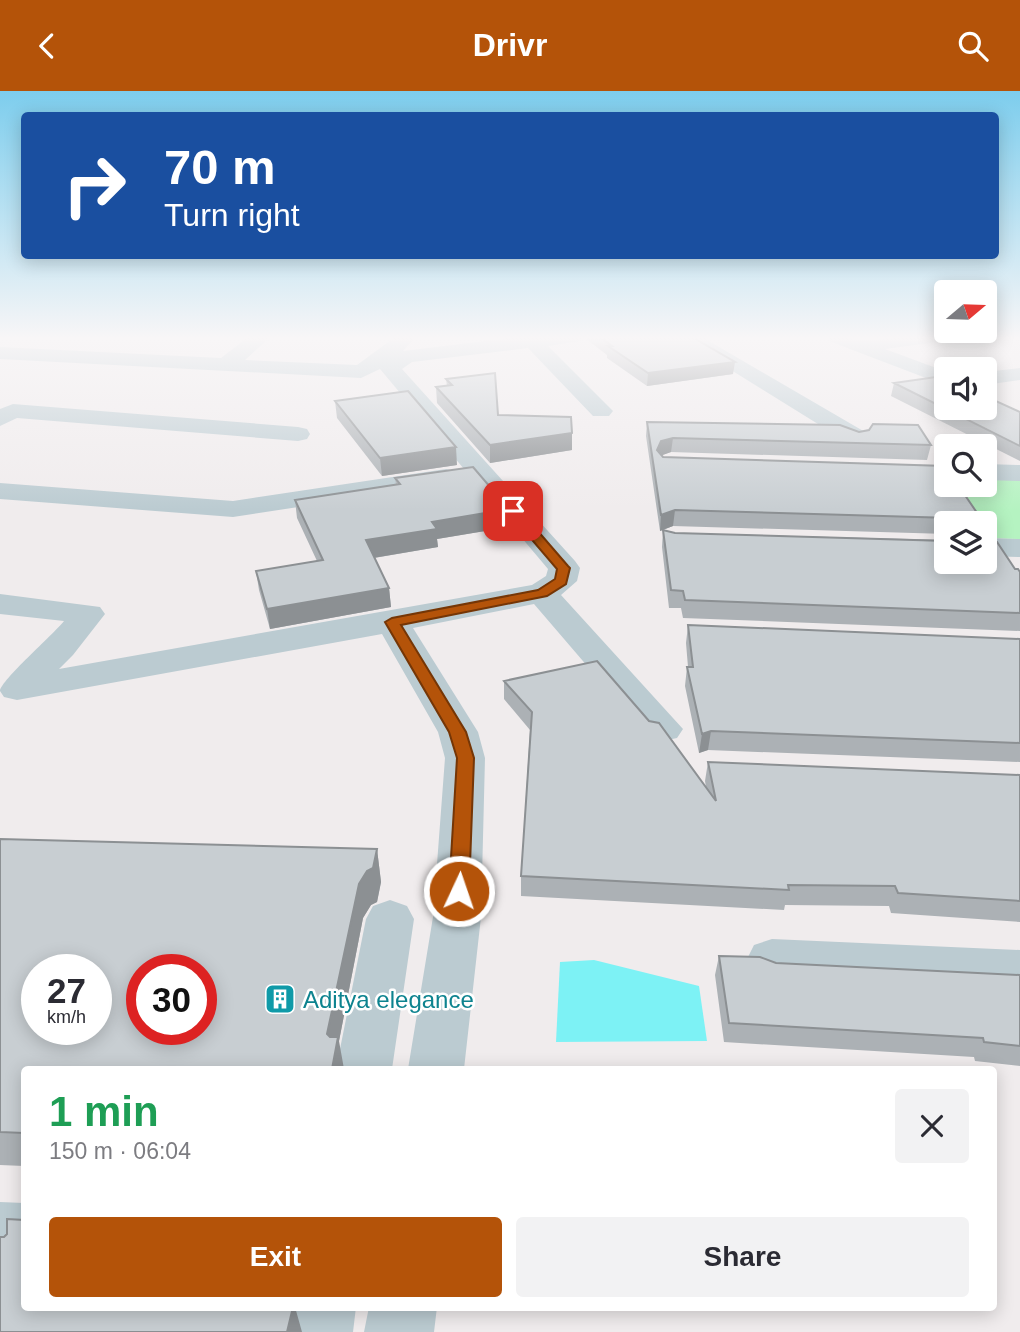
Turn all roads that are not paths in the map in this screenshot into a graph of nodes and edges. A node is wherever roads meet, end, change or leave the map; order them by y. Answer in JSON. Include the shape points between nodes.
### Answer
{"nodes":[{"id":1,"x":38,"y":395,"type":"edge"},
{"id":2,"x":413,"y":395,"type":"edge"},
{"id":3,"x":585,"y":395,"type":"edge"},
{"id":4,"x":785,"y":395,"type":"edge"},
{"id":5,"x":601,"y":411,"type":"dead end"},
{"id":6,"x":6,"y":415,"type":"edge"},
{"id":7,"x":298,"y":435,"type":"dead end"},
{"id":8,"x":856,"y":437,"type":"edge"},
{"id":9,"x":480,"y":472,"type":"junction"},
{"id":10,"x":997,"y":473,"type":"edge"},
{"id":11,"x":1020,"y":473,"type":"edge"},
{"id":12,"x":0,"y":491,"type":"edge"},
{"id":13,"x":997,"y":547,"type":"edge"},
{"id":14,"x":1020,"y":548,"type":"edge"},
{"id":15,"x":542,"y":593,"type":"junction"},
{"id":16,"x":0,"y":604,"type":"edge"},
{"id":17,"x":392,"y":622,"type":"junction"},
{"id":18,"x":10,"y":696,"type":"edge"},
{"id":19,"x":663,"y":729,"type":"edge"},
{"id":20,"x":390,"y":919,"type":"dead end"},
{"id":21,"x":772,"y":959,"type":"edge"},
{"id":22,"x":1020,"y":971,"type":"edge"},
{"id":23,"x":365,"y":1066,"type":"edge"},
{"id":24,"x":436,"y":1066,"type":"edge"},
{"id":25,"x":0,"y":1234,"type":"edge"},
{"id":26,"x":21,"y":1235,"type":"edge"},
{"id":27,"x":321,"y":1311,"type":"edge"},
{"id":28,"x":402,"y":1311,"type":"edge"},
{"id":29,"x":318,"y":1332,"type":"edge"},
{"id":30,"x":399,"y":1332,"type":"edge"}],
"edges":[{"from":1,"to":6,"type":"street"},
{"from":2,"to":9,"type":"street"},
{"from":3,"to":5,"type":"street"},
{"from":4,"to":8,"type":"street"},
{"from":6,"to":7,"type":"street"},
{"from":9,"to":12,"type":"street","via":[[233,509]]},
{"from":9,"to":15,"type":"street","via":[[564,568],[561,581]]},
{"from":10,"to":11,"type":"street"},
{"from":13,"to":14,"type":"street"},
{"from":15,"to":17,"type":"street"},
{"from":15,"to":19,"type":"street"},
{"from":16,"to":18,"type":"street","via":[[88,614],[61,648]]},
{"from":17,"to":18,"type":"street"},
{"from":17,"to":24,"type":"street","via":[[458,732],[465,758],[457,917]]},
{"from":20,"to":23,"type":"street"},
{"from":21,"to":22,"type":"street"},
{"from":25,"to":26,"type":"street"},
{"from":27,"to":29,"type":"street"},
{"from":28,"to":30,"type":"street"}]}
